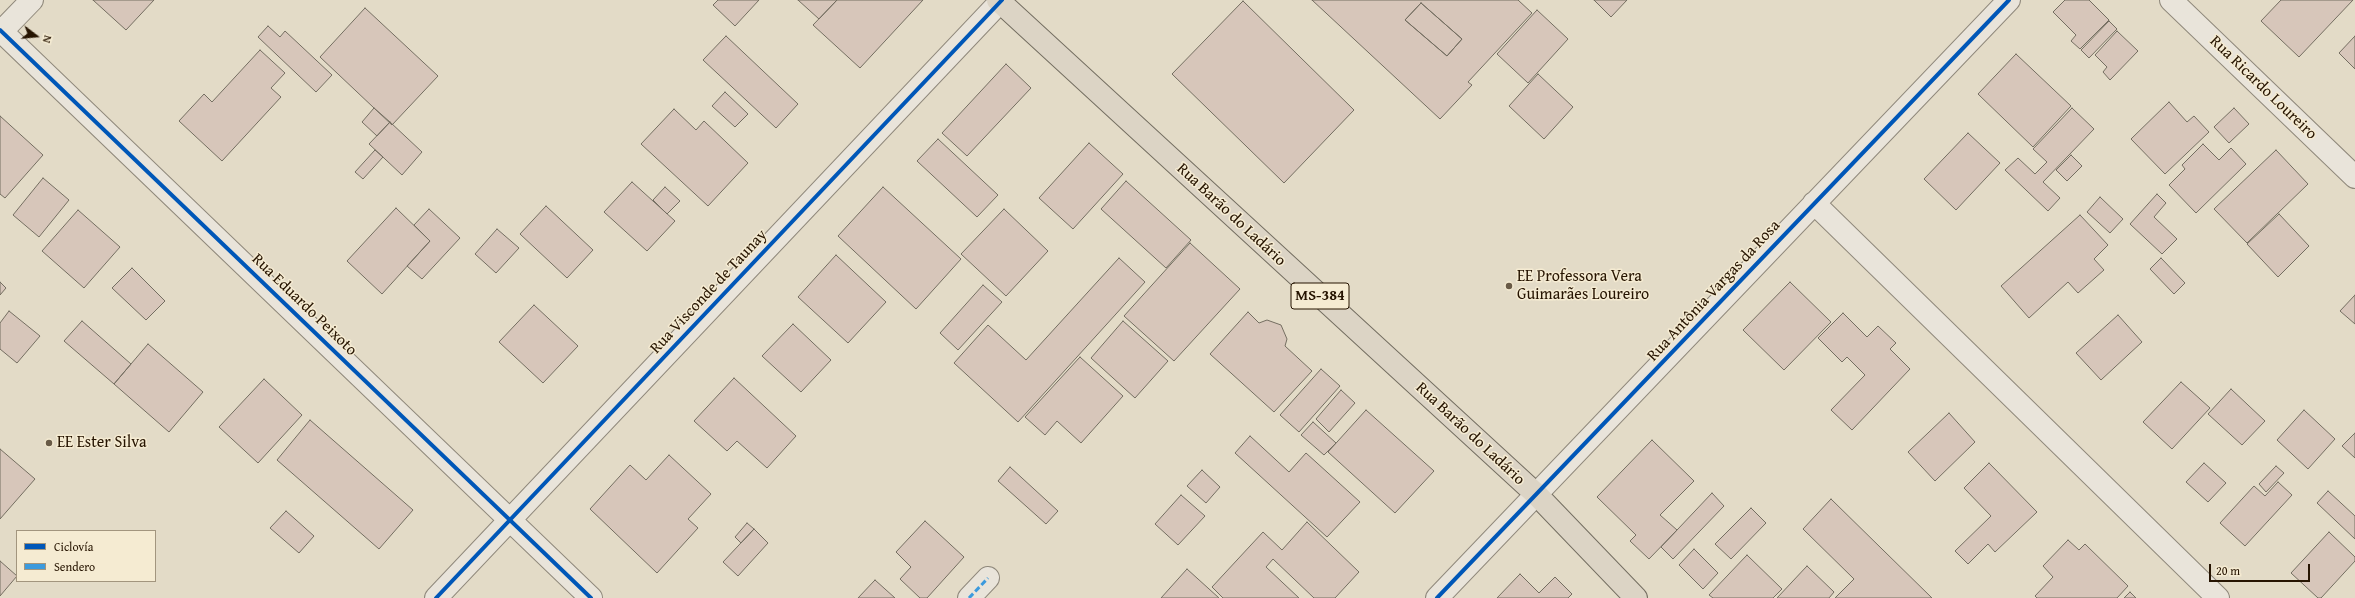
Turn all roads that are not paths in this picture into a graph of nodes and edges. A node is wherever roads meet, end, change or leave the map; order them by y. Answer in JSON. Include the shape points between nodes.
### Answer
{"nodes":[{"id":1,"x":32,"y":0,"type":"edge"},
{"id":2,"x":2009,"y":0,"type":"edge"},
{"id":3,"x":2170,"y":0,"type":"edge"},
{"id":4,"x":999,"y":1,"type":"edge"},
{"id":5,"x":0,"y":32,"type":"edge"},
{"id":6,"x":2355,"y":177,"type":"edge"},
{"id":7,"x":1814,"y":203,"type":"junction"},
{"id":8,"x":1537,"y":495,"type":"junction"},
{"id":9,"x":510,"y":520,"type":"junction"},
{"id":10,"x":988,"y":578,"type":"dead end"},
{"id":11,"x":436,"y":598,"type":"edge"},
{"id":12,"x":591,"y":598,"type":"edge"},
{"id":13,"x":969,"y":598,"type":"edge"},
{"id":14,"x":1437,"y":598,"type":"edge"},
{"id":15,"x":1636,"y":598,"type":"edge"},
{"id":16,"x":2218,"y":598,"type":"edge"}],
"edges":[{"from":1,"to":5,"type":"street"},
{"from":2,"to":7,"type":"street","name":"Rua Antônia Vargas da Rosa"},
{"from":3,"to":6,"type":"street","name":"Rua Ricardo Loureiro"},
{"from":4,"to":8,"type":"main road","name":"Rua Barão do Ladário","number":"MS-384"},
{"from":4,"to":9,"type":"street","name":"Rua Visconde de Taunay"},
{"from":5,"to":9,"type":"street","name":"Rua Eduardo Peixoto"},
{"from":7,"to":8,"type":"street","name":"Rua Antônia Vargas da Rosa"},
{"from":7,"to":16,"type":"street"},
{"from":8,"to":14,"type":"street","name":"Rua Antônia Vargas da Rosa"},
{"from":8,"to":15,"type":"main road","name":"Rua Barão do Ladário","number":"MS-384"},
{"from":9,"to":11,"type":"street","name":"Rua Visconde de Taunay"},
{"from":9,"to":12,"type":"street","name":"Rua Eduardo Peixoto"},
{"from":10,"to":13,"type":"street"}]}
